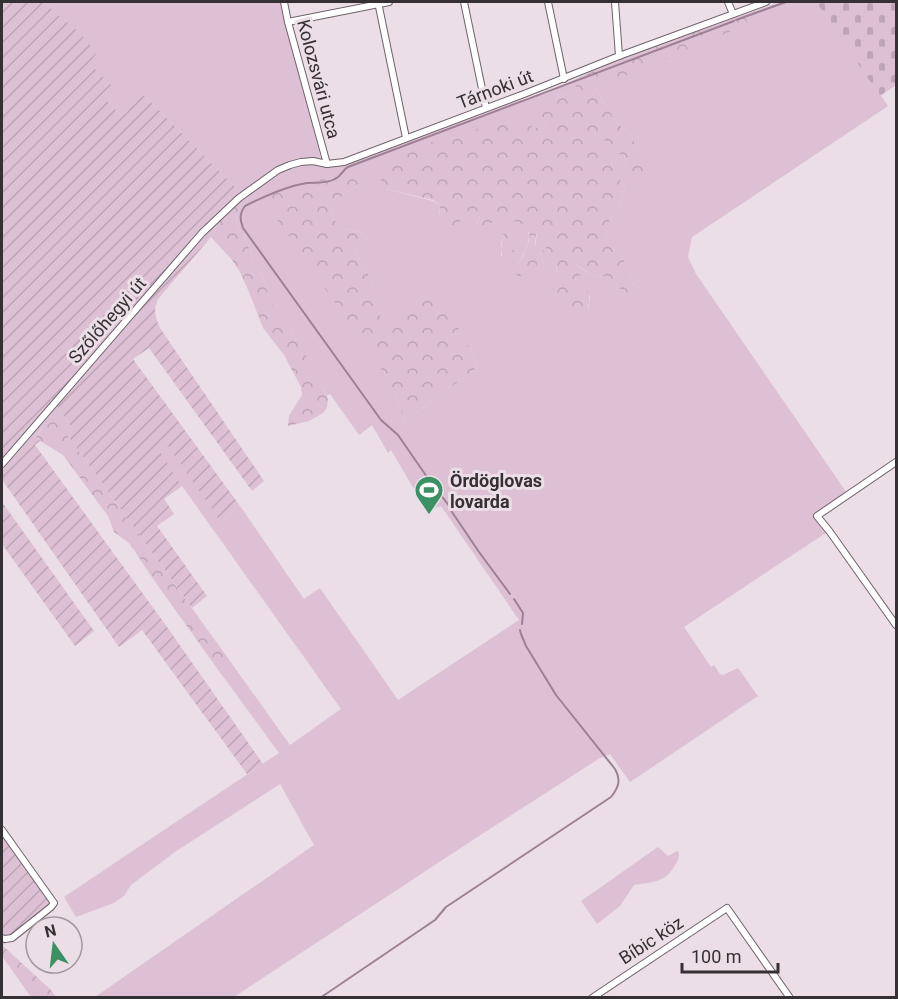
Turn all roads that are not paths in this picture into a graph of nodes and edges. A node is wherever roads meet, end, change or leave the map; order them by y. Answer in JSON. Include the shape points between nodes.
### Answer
{"nodes":[{"id":1,"x":284,"y":2,"type":"edge"},
{"id":2,"x":389,"y":2,"type":"edge"},
{"id":3,"x":464,"y":2,"type":"edge"},
{"id":4,"x":548,"y":2,"type":"edge"},
{"id":5,"x":615,"y":2,"type":"edge"},
{"id":6,"x":728,"y":2,"type":"edge"},
{"id":7,"x":766,"y":2,"type":"edge"},
{"id":8,"x":378,"y":3,"type":"edge"},
{"id":9,"x":733,"y":14,"type":"junction"},
{"id":10,"x":288,"y":22,"type":"junction"},
{"id":11,"x":619,"y":56,"type":"junction"},
{"id":12,"x":564,"y":79,"type":"junction"},
{"id":13,"x":486,"y":108,"type":"junction"},
{"id":14,"x":406,"y":138,"type":"junction"},
{"id":15,"x":327,"y":164,"type":"junction"},
{"id":16,"x":239,"y":198,"type":"joint"},
{"id":17,"x":897,"y":462,"type":"edge"},
{"id":18,"x":2,"y":464,"type":"edge"},
{"id":19,"x":897,"y":625,"type":"edge"},
{"id":20,"x":2,"y":830,"type":"edge"},
{"id":21,"x":2,"y":938,"type":"edge"},
{"id":22,"x":592,"y":998,"type":"edge"},
{"id":23,"x":790,"y":998,"type":"edge"}],
"edges":[{"from":1,"to":10,"type":"street","name":"Kolozsvári utca"},
{"from":2,"to":8,"type":"street"},
{"from":3,"to":13,"type":"street"},
{"from":4,"to":12,"type":"street"},
{"from":5,"to":11,"type":"street"},
{"from":6,"to":9,"type":"street"},
{"from":7,"to":9,"type":"street","name":"Tárnoki út"},
{"from":8,"to":10,"type":"street"},
{"from":8,"to":14,"type":"street"},
{"from":9,"to":11,"type":"street","name":"Tárnoki út"},
{"from":10,"to":15,"type":"street","name":"Kolozsvári utca"},
{"from":11,"to":12,"type":"street","name":"Tárnoki út"},
{"from":12,"to":13,"type":"street","name":"Tárnoki út"},
{"from":13,"to":14,"type":"street","name":"Tárnoki út"},
{"from":14,"to":15,"type":"street","name":"Tárnoki út","via":[[344,162]]},
{"from":15,"to":16,"type":"street","name":"Tárnoki út","via":[[290,165]]},
{"from":16,"to":18,"type":"street","name":"Szőlőhegyi út","via":[[202,233]]},
{"from":17,"to":19,"type":"street","via":[[817,516]]},
{"from":20,"to":21,"type":"street","via":[[54,903],[15,936]]},
{"from":22,"to":23,"type":"street","name":"Bíbic köz","via":[[727,908]]}]}
